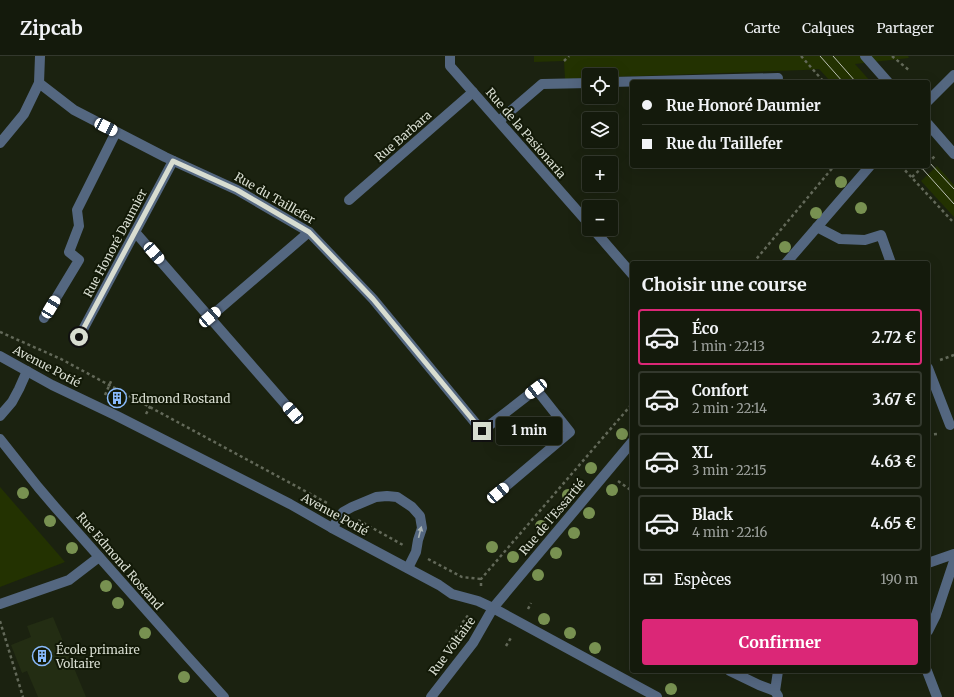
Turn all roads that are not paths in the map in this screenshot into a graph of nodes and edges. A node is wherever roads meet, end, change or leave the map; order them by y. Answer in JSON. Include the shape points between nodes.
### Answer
{"nodes":[{"id":1,"x":40,"y":56,"type":"edge"},
{"id":2,"x":450,"y":56,"type":"edge"},
{"id":3,"x":865,"y":56,"type":"edge"},
{"id":4,"x":954,"y":75,"type":"edge"},
{"id":5,"x":778,"y":78,"type":"dead end"},
{"id":6,"x":694,"y":80,"type":"edge"},
{"id":7,"x":886,"y":80,"type":"edge"},
{"id":8,"x":618,"y":82,"type":"edge"},
{"id":9,"x":630,"y":82,"type":"edge"},
{"id":10,"x":39,"y":83,"type":"junction"},
{"id":11,"x":582,"y":83,"type":"edge"},
{"id":12,"x":473,"y":92,"type":"junction"},
{"id":13,"x":930,"y":99,"type":"edge"},
{"id":14,"x":499,"y":121,"type":"junction"},
{"id":15,"x":930,"y":126,"type":"edge"},
{"id":16,"x":116,"y":132,"type":"junction"},
{"id":17,"x":0,"y":143,"type":"edge"},
{"id":18,"x":954,"y":154,"type":"edge"},
{"id":19,"x":173,"y":161,"type":"junction"},
{"id":20,"x":868,"y":168,"type":"edge"},
{"id":21,"x":349,"y":200,"type":"dead end"},
{"id":22,"x":582,"y":216,"type":"edge"},
{"id":23,"x":817,"y":227,"type":"junction"},
{"id":24,"x":135,"y":232,"type":"junction"},
{"id":25,"x":309,"y":232,"type":"junction"},
{"id":26,"x":599,"y":236,"type":"edge"},
{"id":27,"x":788,"y":261,"type":"edge"},
{"id":28,"x":890,"y":261,"type":"edge"},
{"id":29,"x":630,"y":272,"type":"edge"},
{"id":30,"x":210,"y":317,"type":"junction"},
{"id":31,"x":44,"y":318,"type":"dead end"},
{"id":32,"x":79,"y":337,"type":"dead end"},
{"id":33,"x":0,"y":356,"type":"edge"},
{"id":34,"x":27,"y":371,"type":"junction"},
{"id":35,"x":930,"y":373,"type":"edge"},
{"id":36,"x":293,"y":413,"type":"dead end"},
{"id":37,"x":0,"y":416,"type":"edge"},
{"id":38,"x":950,"y":425,"type":"dead end"},
{"id":39,"x":0,"y":439,"type":"edge"},
{"id":40,"x":630,"y":444,"type":"edge"},
{"id":41,"x":498,"y":493,"type":"dead end"},
{"id":42,"x":332,"y":528,"type":"junction"},
{"id":43,"x":954,"y":554,"type":"edge"},
{"id":44,"x":99,"y":556,"type":"junction"},
{"id":45,"x":954,"y":561,"type":"edge"},
{"id":46,"x":930,"y":562,"type":"edge"},
{"id":47,"x":408,"y":568,"type":"junction"},
{"id":48,"x":0,"y":604,"type":"edge"},
{"id":49,"x":493,"y":608,"type":"junction"},
{"id":50,"x":930,"y":627,"type":"edge"},
{"id":51,"x":734,"y":673,"type":"edge"},
{"id":52,"x":778,"y":673,"type":"edge"},
{"id":53,"x":928,"y":673,"type":"edge"},
{"id":54,"x":777,"y":694,"type":"edge"},
{"id":55,"x":224,"y":697,"type":"edge"},
{"id":56,"x":431,"y":697,"type":"edge"},
{"id":57,"x":657,"y":697,"type":"edge"},
{"id":58,"x":937,"y":697,"type":"edge"}],
"edges":[{"from":1,"to":10,"type":"street"},
{"from":2,"to":12,"type":"street","name":"Rue de la Pasionaria","via":[[450,66]]},
{"from":3,"to":7,"type":"street"},
{"from":4,"to":13,"type":"street"},
{"from":5,"to":6,"type":"street"},
{"from":8,"to":9,"type":"street"},
{"from":10,"to":16,"type":"street","name":"Rue du Taillefer","via":[[74,110]]},
{"from":10,"to":17,"type":"street","via":[[24,114]]},
{"from":11,"to":14,"type":"street","via":[[542,84]]},
{"from":12,"to":14,"type":"street","name":"Rue de la Pasionaria"},
{"from":12,"to":21,"type":"street","name":"Rue Barbara"},
{"from":14,"to":22,"type":"street","name":"Rue de la Pasionaria"},
{"from":15,"to":18,"type":"street"},
{"from":16,"to":19,"type":"street","name":"Rue du Taillefer"},
{"from":16,"to":31,"type":"street","via":[[77,210],[80,226],[70,252],[79,260]]},
{"from":19,"to":24,"type":"street","name":"Rue Honoré Daumier"},
{"from":19,"to":25,"type":"street","name":"Rue du Taillefer","via":[[237,190]]},
{"from":20,"to":23,"type":"street"},
{"from":23,"to":27,"type":"street"},
{"from":23,"to":28,"type":"street","via":[[840,238],[865,240],[882,236]]},
{"from":24,"to":30,"type":"street"},
{"from":24,"to":32,"type":"street","name":"Rue Honoré Daumier"},
{"from":25,"to":30,"type":"street"},
{"from":25,"to":41,"type":"street","name":"Rue du Taillefer","via":[[373,299],[482,431],[536,389],[570,432]]},
{"from":26,"to":29,"type":"street"},
{"from":30,"to":36,"type":"street"},
{"from":33,"to":34,"type":"street","name":"Avenue Potié"},
{"from":34,"to":37,"type":"street","via":[[12,402]]},
{"from":34,"to":42,"type":"street","name":"Avenue Potié","via":[[283,500]]},
{"from":35,"to":38,"type":"street"},
{"from":39,"to":44,"type":"street","name":"Rue Edmond Rostand"},
{"from":40,"to":49,"type":"street","name":"Rue de l'Essartié"},
{"from":42,"to":47,"type":"street","name":"Avenue Potié"},
{"from":47,"to":42,"type":"street","one_way":true,"via":[[416,552],[422,528],[420,516],[397,497],[376,497],[352,507],[343,512]]},
{"from":43,"to":46,"type":"street"},
{"from":44,"to":48,"type":"street","via":[[69,580]]},
{"from":44,"to":55,"type":"street","name":"Rue Edmond Rostand"},
{"from":45,"to":50,"type":"street"},
{"from":47,"to":49,"type":"street","name":"Avenue Potié","via":[[452,594]]},
{"from":49,"to":56,"type":"street","name":"Rue Voltaire","via":[[473,643]]},
{"from":49,"to":57,"type":"street","name":"Avenue Potié"},
{"from":51,"to":54,"type":"street"},
{"from":52,"to":54,"type":"street"},
{"from":53,"to":58,"type":"street"}]}
